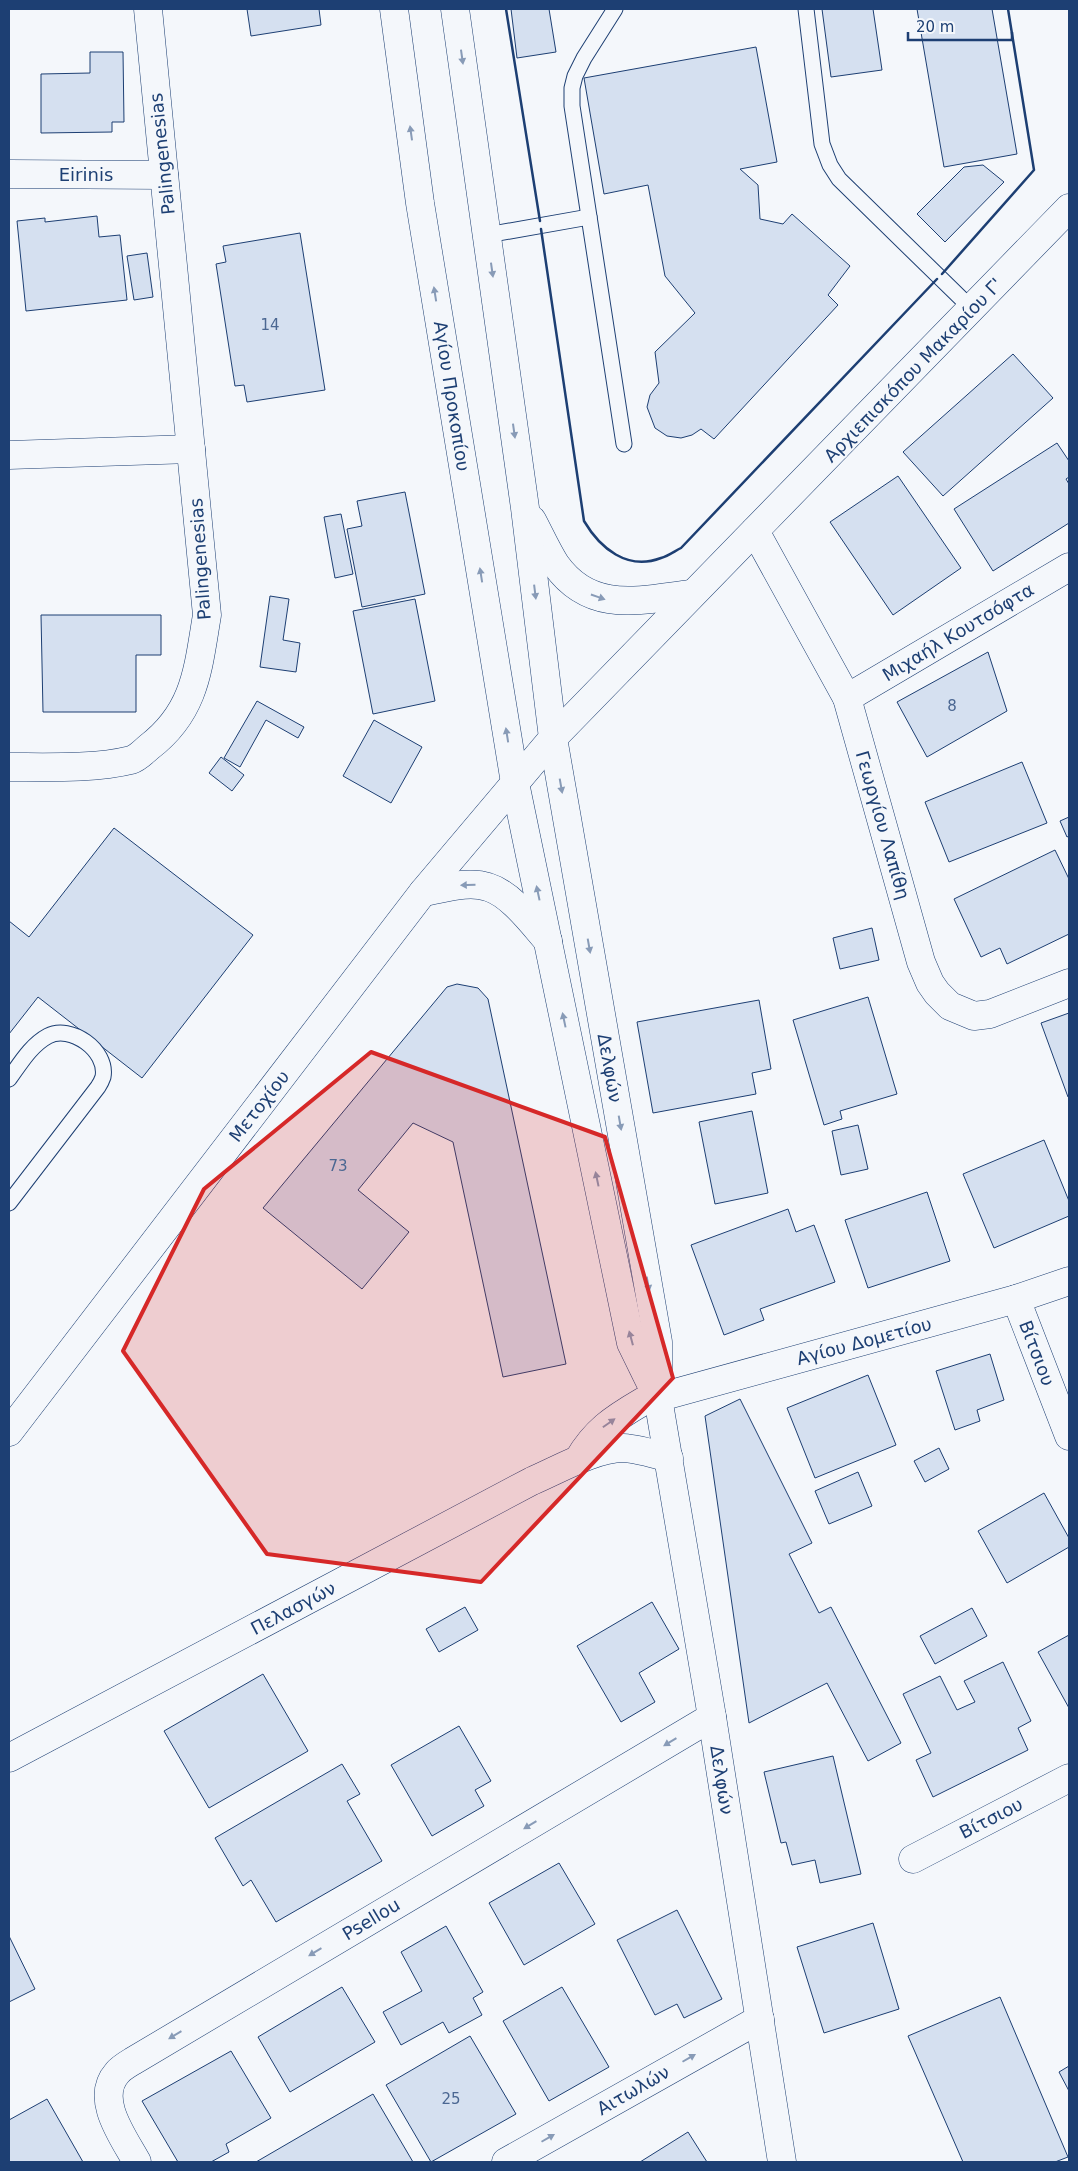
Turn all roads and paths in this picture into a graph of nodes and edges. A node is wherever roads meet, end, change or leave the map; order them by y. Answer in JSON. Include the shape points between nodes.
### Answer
{"nodes":[{"id":1,"x":148,"y":9,"type":"edge"},
{"id":2,"x":394,"y":9,"type":"edge"},
{"id":3,"x":455,"y":9,"type":"edge"},
{"id":4,"x":615,"y":9,"type":"edge"},
{"id":5,"x":806,"y":9,"type":"edge"},
{"id":6,"x":9,"y":174,"type":"edge"},
{"id":7,"x":164,"y":175,"type":"junction"},
{"id":8,"x":1069,"y":208,"type":"edge"},
{"id":9,"x":589,"y":217,"type":"junction"},
{"id":10,"x":487,"y":234,"type":"junction"},
{"id":11,"x":972,"y":309,"type":"junction"},
{"id":12,"x":624,"y":444,"type":"dead end"},
{"id":13,"x":191,"y":449,"type":"junction"},
{"id":14,"x":9,"y":455,"type":"edge"},
{"id":15,"x":525,"y":508,"type":"junction"},
{"id":16,"x":755,"y":531,"type":"junction"},
{"id":17,"x":1069,"y":567,"type":"edge"},
{"id":18,"x":691,"y":594,"type":"junction"},
{"id":19,"x":847,"y":698,"type":"junction"},
{"id":20,"x":552,"y":738,"type":"junction"},
{"id":21,"x":9,"y":767,"type":"edge"},
{"id":22,"x":515,"y":784,"type":"junction"},
{"id":23,"x":423,"y":892,"type":"junction"},
{"id":24,"x":548,"y":940,"type":"junction"},
{"id":25,"x":1069,"y":982,"type":"edge"},
{"id":26,"x":9,"y":1078,"type":"edge"},
{"id":27,"x":9,"y":1204,"type":"edge"},
{"id":28,"x":1069,"y":1281,"type":"edge"},
{"id":29,"x":1016,"y":1299,"type":"junction"},
{"id":30,"x":658,"y":1398,"type":"junction"},
{"id":31,"x":9,"y":1432,"type":"edge"},
{"id":32,"x":1069,"y":1436,"type":"edge"},
{"id":33,"x":669,"y":1458,"type":"junction"},
{"id":34,"x":578,"y":1460,"type":"junction"},
{"id":35,"x":712,"y":1717,"type":"junction"},
{"id":36,"x":9,"y":1758,"type":"edge"},
{"id":37,"x":1069,"y":1778,"type":"edge"},
{"id":38,"x":913,"y":1859,"type":"dead end"},
{"id":39,"x":760,"y":2018,"type":"junction"},
{"id":40,"x":137,"y":2162,"type":"edge"},
{"id":41,"x":506,"y":2162,"type":"edge"},
{"id":42,"x":782,"y":2162,"type":"edge"}],
"edges":[{"from":1,"to":7,"type":"street","name":"Palingenesias"},
{"from":22,"to":2,"type":"street","name":"Αγίου Προκοπίου","one_way":true,"via":[[420,202]]},
{"from":3,"to":10,"type":"street","one_way":true},
{"from":4,"to":9,"type":"lane","via":[[584,58],[572,88]]},
{"from":5,"to":11,"type":"lane","via":[[822,144],[830,165],[839,179]]},
{"from":6,"to":7,"type":"street","name":"Eirinis"},
{"from":7,"to":13,"type":"street","name":"Palingenesias"},
{"from":8,"to":11,"type":"street","name":"Αρχιεπισκόπου Μακαρίου Γ'"},
{"from":9,"to":10,"type":"lane"},
{"from":9,"to":12,"type":"lane"},
{"from":10,"to":15,"type":"street","one_way":true},
{"from":11,"to":16,"type":"street","name":"Αρχιεπισκόπου Μακαρίου Γ'"},
{"from":13,"to":14,"type":"street"},
{"from":13,"to":21,"type":"street","name":"Palingenesias","via":[[207,615],[196,676],[181,716],[161,738],[133,760]]},
{"from":15,"to":18,"type":"street","one_way":true,"via":[[556,564],[570,581],[586,592],[626,602]]},
{"from":15,"to":20,"type":"street","one_way":true},
{"from":16,"to":18,"type":"street","name":"Αρχιεπισκόπου Μακαρίου Γ'"},
{"from":16,"to":19,"type":"street","name":"Γεωργίου Λαπίθη"},
{"from":17,"to":19,"type":"street","name":"Μιχαήλ Κουτσόφτα"},
{"from":18,"to":20,"type":"street"},
{"from":19,"to":25,"type":"street","name":"Γεωργίου Λαπίθη","via":[[921,962],[937,993],[950,1006],[974,1016],[990,1014]]},
{"from":20,"to":22,"type":"street","name":"Μετοχίου"},
{"from":20,"to":30,"type":"street","name":"Δελφών","one_way":true,"via":[[658,1342]]},
{"from":22,"to":23,"type":"street","name":"Μετοχίου"},
{"from":24,"to":22,"type":"street","name":"Δελφών","one_way":true},
{"from":24,"to":23,"type":"street","one_way":true,"via":[[520,909],[487,886],[459,886]]},
{"from":23,"to":31,"type":"street","name":"Μετοχίου"},
{"from":30,"to":24,"type":"street","name":"Δελφών","one_way":true,"via":[[632,1343]]},
{"from":26,"to":27,"type":"lane","via":[[36,1044],[48,1035],[58,1033],[78,1036],[95,1052],[103,1069],[98,1087]]},
{"from":28,"to":29,"type":"street","name":"Αγίου Δομετίου"},
{"from":29,"to":30,"type":"street","name":"Αγίου Δομετίου"},
{"from":29,"to":32,"type":"street","name":"Βίτσιου"},
{"from":30,"to":33,"type":"street","name":"Δελφών"},
{"from":34,"to":30,"type":"street","one_way":true,"via":[[600,1430],[642,1402]]},
{"from":33,"to":34,"type":"street","name":"Πελασγών","via":[[624,1448]]},
{"from":33,"to":35,"type":"street","name":"Δελφών"},
{"from":34,"to":36,"type":"street","name":"Πελασγών","via":[[532,1481]]},
{"from":35,"to":39,"type":"street","name":"Δελφών"},
{"from":35,"to":40,"type":"street","name":"Psellou","one_way":true,"via":[[117,2072],[108,2098],[113,2118]]},
{"from":37,"to":38,"type":"street","name":"Βίτσιου"},
{"from":41,"to":39,"type":"street","name":"Αιτωλών","one_way":true},
{"from":39,"to":42,"type":"street","name":"Δελφών"}]}
